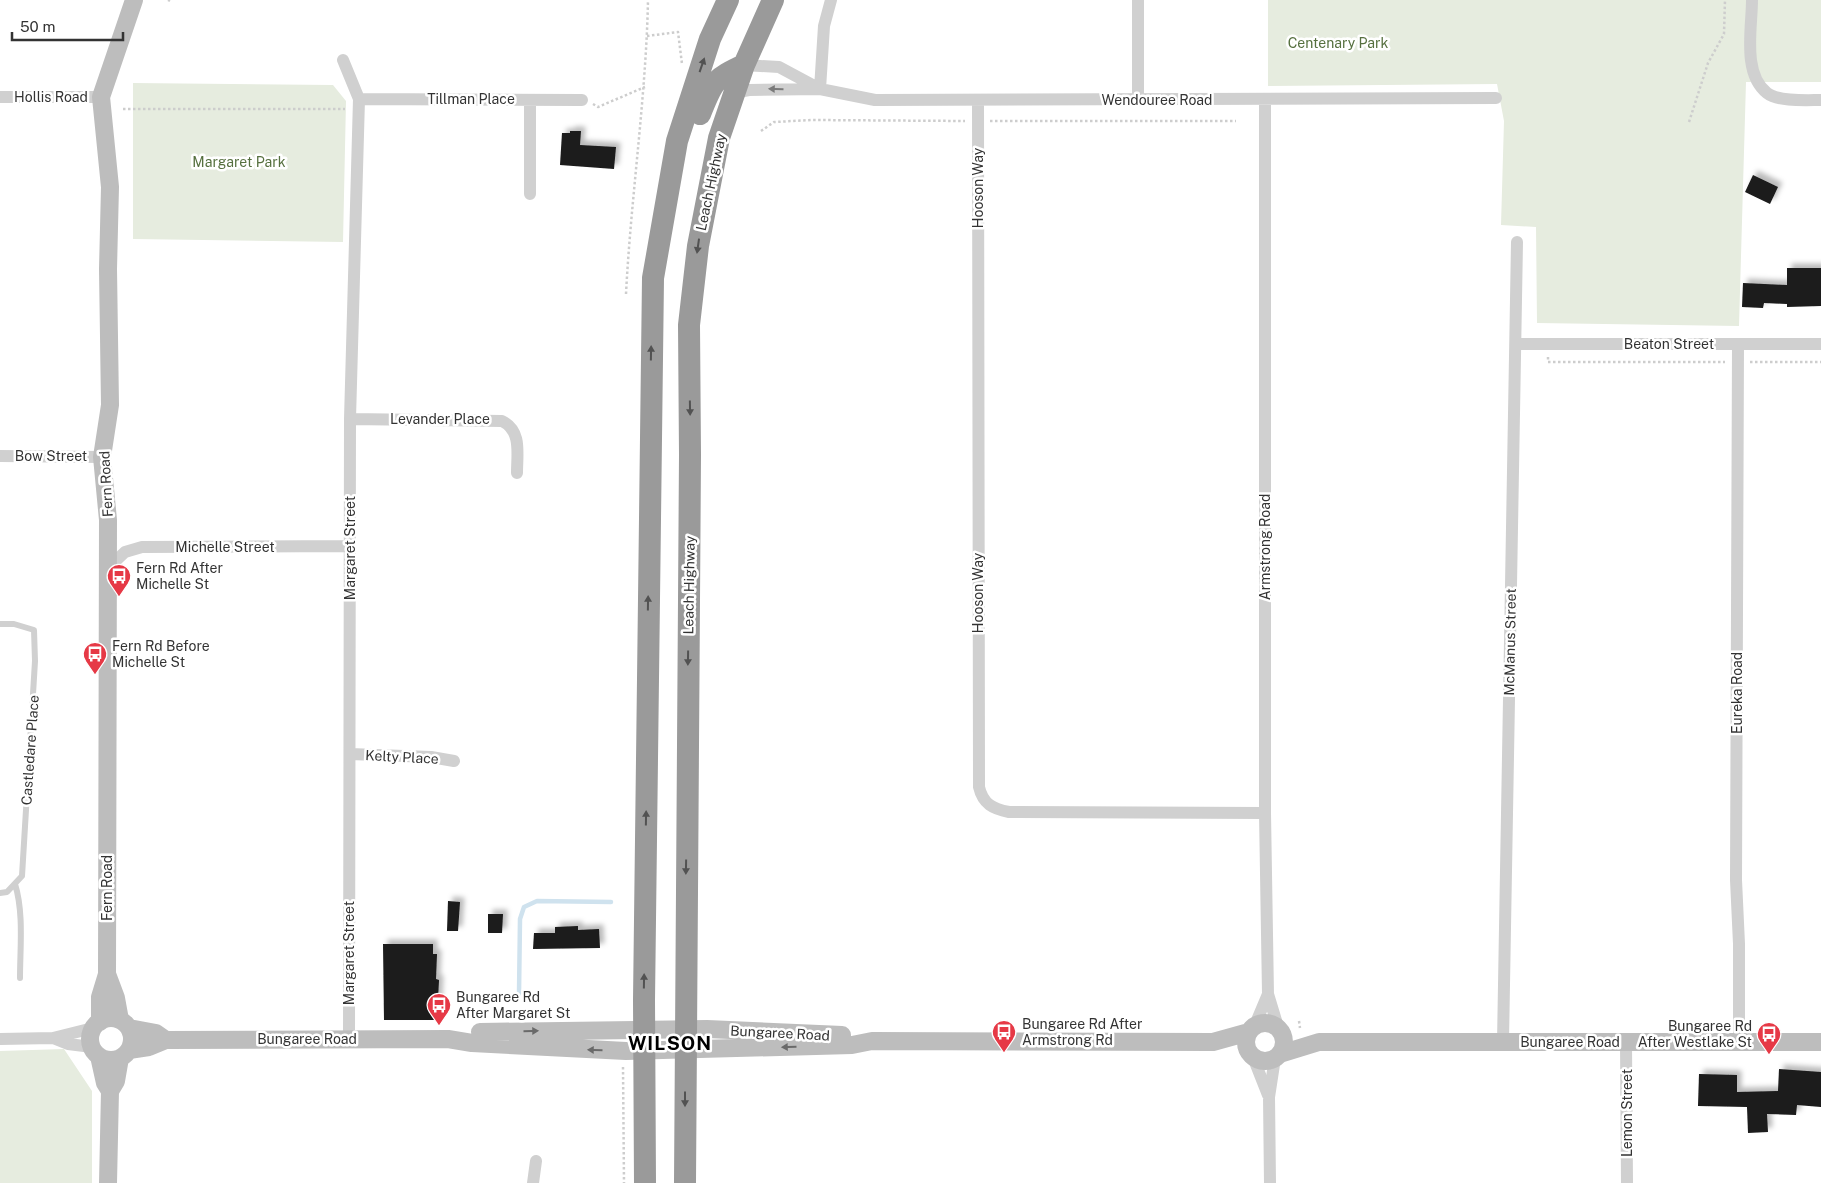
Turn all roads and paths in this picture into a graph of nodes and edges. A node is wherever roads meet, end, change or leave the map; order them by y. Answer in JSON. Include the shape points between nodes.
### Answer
{"nodes":[{"id":1,"x":134,"y":0,"type":"edge"},
{"id":2,"x":648,"y":0,"type":"edge"},
{"id":3,"x":728,"y":0,"type":"edge"},
{"id":4,"x":773,"y":0,"type":"edge"},
{"id":5,"x":830,"y":0,"type":"edge"},
{"id":6,"x":1138,"y":0,"type":"edge"},
{"id":7,"x":1726,"y":0,"type":"edge"},
{"id":8,"x":1752,"y":0,"type":"edge"},
{"id":9,"x":647,"y":36,"type":"junction"},
{"id":10,"x":343,"y":60,"type":"dead end"},
{"id":11,"x":744,"y":65,"type":"junction"},
{"id":12,"x":682,"y":68,"type":"dead end"},
{"id":13,"x":644,"y":88,"type":"junction"},
{"id":14,"x":820,"y":89,"type":"junction"},
{"id":15,"x":734,"y":94,"type":"junction"},
{"id":16,"x":101,"y":96,"type":"junction"},
{"id":17,"x":0,"y":97,"type":"edge"},
{"id":18,"x":1496,"y":98,"type":"dead end"},
{"id":19,"x":530,"y":100,"type":"junction"},
{"id":20,"x":582,"y":100,"type":"joint"},
{"id":21,"x":1266,"y":100,"type":"junction"},
{"id":22,"x":1821,"y":100,"type":"edge"},
{"id":23,"x":978,"y":101,"type":"junction"},
{"id":24,"x":1138,"y":101,"type":"junction"},
{"id":25,"x":359,"y":104,"type":"junction"},
{"id":26,"x":123,"y":108,"type":"dead end"},
{"id":27,"x":1236,"y":121,"type":"dead end"},
{"id":28,"x":978,"y":122,"type":"junction"},
{"id":29,"x":1689,"y":122,"type":"dead end"},
{"id":30,"x":761,"y":131,"type":"dead end"},
{"id":31,"x":530,"y":194,"type":"dead end"},
{"id":32,"x":665,"y":214,"type":"junction"},
{"id":33,"x":1517,"y":242,"type":"dead end"},
{"id":34,"x":626,"y":294,"type":"dead end"},
{"id":35,"x":1516,"y":344,"type":"junction"},
{"id":36,"x":1547,"y":344,"type":"junction"},
{"id":37,"x":1738,"y":344,"type":"junction"},
{"id":38,"x":1821,"y":344,"type":"edge"},
{"id":39,"x":1738,"y":362,"type":"junction"},
{"id":40,"x":1821,"y":362,"type":"edge"},
{"id":41,"x":350,"y":419,"type":"junction"},
{"id":42,"x":0,"y":456,"type":"edge"},
{"id":43,"x":102,"y":456,"type":"junction"},
{"id":44,"x":517,"y":473,"type":"dead end"},
{"id":45,"x":350,"y":546,"type":"junction"},
{"id":46,"x":107,"y":569,"type":"junction"},
{"id":47,"x":0,"y":624,"type":"edge"},
{"id":48,"x":350,"y":754,"type":"junction"},
{"id":49,"x":454,"y":761,"type":"dead end"},
{"id":50,"x":1265,"y":813,"type":"junction"},
{"id":51,"x":15,"y":884,"type":"junction"},
{"id":52,"x":0,"y":892,"type":"edge"},
{"id":53,"x":107,"y":974,"type":"junction"},
{"id":54,"x":20,"y":978,"type":"dead end"},
{"id":55,"x":1268,"y":994,"type":"junction"},
{"id":56,"x":1299,"y":1021,"type":"dead end"},
{"id":57,"x":124,"y":1024,"type":"junction"},
{"id":58,"x":97,"y":1025,"type":"junction"},
{"id":59,"x":1300,"y":1028,"type":"dead end"},
{"id":60,"x":1252,"y":1029,"type":"junction"},
{"id":61,"x":1280,"y":1029,"type":"junction"},
{"id":62,"x":53,"y":1038,"type":"junction"},
{"id":63,"x":349,"y":1039,"type":"junction"},
{"id":64,"x":0,"y":1040,"type":"edge"},
{"id":65,"x":166,"y":1040,"type":"junction"},
{"id":66,"x":643,"y":1040,"type":"junction"},
{"id":67,"x":685,"y":1040,"type":"junction"},
{"id":68,"x":1213,"y":1042,"type":"junction"},
{"id":69,"x":1318,"y":1042,"type":"junction"},
{"id":70,"x":1503,"y":1042,"type":"junction"},
{"id":71,"x":1626,"y":1042,"type":"junction"},
{"id":72,"x":1740,"y":1042,"type":"junction"},
{"id":73,"x":1821,"y":1042,"type":"edge"},
{"id":74,"x":95,"y":1052,"type":"junction"},
{"id":75,"x":124,"y":1054,"type":"junction"},
{"id":76,"x":1251,"y":1055,"type":"junction"},
{"id":77,"x":1278,"y":1056,"type":"junction"},
{"id":78,"x":623,"y":1063,"type":"dead end"},
{"id":79,"x":110,"y":1091,"type":"junction"},
{"id":80,"x":1269,"y":1097,"type":"junction"},
{"id":81,"x":536,"y":1160,"type":"dead end"},
{"id":82,"x":108,"y":1183,"type":"edge"},
{"id":83,"x":533,"y":1183,"type":"edge"},
{"id":84,"x":624,"y":1183,"type":"edge"},
{"id":85,"x":645,"y":1183,"type":"edge"},
{"id":86,"x":685,"y":1183,"type":"edge"},
{"id":87,"x":1270,"y":1183,"type":"edge"},
{"id":88,"x":1627,"y":1183,"type":"edge"}],
"edges":[{"from":1,"to":16,"type":"street","name":"Fern Road"},
{"from":2,"to":9,"type":"path"},
{"from":32,"to":3,"type":"highway","one_way":true,"via":[[677,142],[710,39]]},
{"from":4,"to":11,"type":"highway","name":"Leach Highway"},
{"from":5,"to":14,"type":"street","via":[[824,26]]},
{"from":6,"to":24,"type":"street"},
{"from":7,"to":29,"type":"path","via":[[1724,34],[1708,63]]},
{"from":8,"to":22,"type":"street","via":[[1751,61],[1755,78],[1768,94],[1789,100]]},
{"from":9,"to":12,"type":"path","via":[[678,32]]},
{"from":9,"to":13,"type":"path"},
{"from":10,"to":25,"type":"street","name":"Margaret Street"},
{"from":11,"to":14,"type":"street","name":"Wendouree Road","via":[[779,67]]},
{"from":11,"to":15,"type":"highway","name":"Leach Highway"},
{"from":11,"to":32,"type":"highway","via":[[712,84],[686,147]]},
{"from":13,"to":20,"type":"path","via":[[598,106]]},
{"from":13,"to":34,"type":"path"},
{"from":14,"to":15,"type":"street","name":"Wendouree Road","one_way":true,"via":[[749,90]]},
{"from":14,"to":23,"type":"street","name":"Wendouree Road","via":[[875,100]]},
{"from":15,"to":67,"type":"highway","name":"Leach Highway","one_way":true,"via":[[711,175],[698,246],[689,325]]},
{"from":16,"to":17,"type":"street","name":"Hollis Road"},
{"from":16,"to":43,"type":"street","name":"Fern Road","via":[[110,187],[110,405]]},
{"from":18,"to":21,"type":"street","name":"Wendouree Road"},
{"from":19,"to":20,"type":"street","name":"Tillman Place"},
{"from":19,"to":25,"type":"street","name":"Tillman Place"},
{"from":19,"to":31,"type":"street"},
{"from":21,"to":24,"type":"street","name":"Wendouree Road"},
{"from":21,"to":50,"type":"street","name":"Armstrong Road"},
{"from":23,"to":24,"type":"street","name":"Wendouree Road"},
{"from":23,"to":28,"type":"street","name":"Hooson Way"},
{"from":25,"to":26,"type":"path"},
{"from":25,"to":41,"type":"street","name":"Margaret Street"},
{"from":27,"to":28,"type":"path"},
{"from":28,"to":30,"type":"path","via":[[812,120],[774,122]]},
{"from":28,"to":50,"type":"street","name":"Hooson Way","via":[[978,787],[981,796],[992,807],[1009,812]]},
{"from":66,"to":32,"type":"highway","one_way":true,"via":[[651,319]]},
{"from":33,"to":35,"type":"street","name":"McManus Street"},
{"from":35,"to":36,"type":"street","name":"Beaton Street"},
{"from":35,"to":70,"type":"street","name":"McManus Street"},
{"from":36,"to":37,"type":"street","name":"Beaton Street"},
{"from":36,"to":39,"type":"path","via":[[1548,362]]},
{"from":37,"to":38,"type":"street","name":"Beaton Street"},
{"from":37,"to":39,"type":"street","name":"Eureka Road"},
{"from":39,"to":40,"type":"path"},
{"from":39,"to":72,"type":"street","name":"Eureka Road","via":[[1736,880]]},
{"from":41,"to":44,"type":"street","name":"Levander Place","via":[[502,421],[512,427],[516,436]]},
{"from":41,"to":45,"type":"street","name":"Margaret Street"},
{"from":42,"to":43,"type":"street","name":"Bow Street"},
{"from":43,"to":46,"type":"street","name":"Fern Road","via":[[108,520]]},
{"from":45,"to":46,"type":"street","name":"Michelle Street","via":[[142,547],[125,552]]},
{"from":45,"to":48,"type":"street","name":"Margaret Street"},
{"from":46,"to":53,"type":"street","name":"Fern Road"},
{"from":47,"to":51,"type":"lane","name":"Castledare Place","via":[[34,630],[35,662],[22,876]]},
{"from":48,"to":49,"type":"street","name":"Kelty Place"},
{"from":48,"to":63,"type":"street","name":"Margaret Street"},
{"from":50,"to":55,"type":"street","name":"Armstrong Road"},
{"from":51,"to":52,"type":"lane","via":[[8,892]]},
{"from":51,"to":54,"type":"lane","via":[[19,896]]},
{"from":53,"to":57,"type":"street","name":"Fern Road"},
{"from":53,"to":58,"type":"street","name":"Fern Road"},
{"from":55,"to":60,"type":"street","name":"Armstrong Road"},
{"from":55,"to":61,"type":"street","name":"Armstrong Road"},
{"from":56,"to":59,"type":"path"},
{"from":57,"to":58,"type":"street","via":[[113,1018]]},
{"from":57,"to":65,"type":"street","name":"Bungaree Road"},
{"from":57,"to":75,"type":"street","via":[[132,1039]]},
{"from":58,"to":62,"type":"street"},
{"from":58,"to":74,"type":"street","via":[[90,1041]]},
{"from":60,"to":61,"type":"street","via":[[1267,1022]]},
{"from":60,"to":68,"type":"street","name":"Bungaree Road"},
{"from":60,"to":76,"type":"street","via":[[1246,1042]]},
{"from":61,"to":69,"type":"street","name":"Bungaree Road"},
{"from":61,"to":77,"type":"street","via":[[1285,1042]]},
{"from":62,"to":64,"type":"street"},
{"from":62,"to":74,"type":"street"},
{"from":63,"to":65,"type":"street","name":"Bungaree Road"},
{"from":63,"to":66,"type":"street","name":"Bungaree Road","via":[[448,1039],[470,1032]]},
{"from":65,"to":75,"type":"street","name":"Bungaree Road"},
{"from":66,"to":67,"type":"street","name":"Bungaree Road"},
{"from":66,"to":85,"type":"highway"},
{"from":67,"to":68,"type":"street","name":"Bungaree Road","via":[[852,1045],[872,1041]]},
{"from":67,"to":86,"type":"highway","name":"Leach Highway","one_way":true},
{"from":68,"to":76,"type":"street","name":"Bungaree Road"},
{"from":69,"to":70,"type":"street","name":"Bungaree Road"},
{"from":69,"to":77,"type":"street","name":"Bungaree Road"},
{"from":70,"to":71,"type":"street","name":"Bungaree Road"},
{"from":71,"to":72,"type":"street","name":"Bungaree Road"},
{"from":71,"to":88,"type":"street","name":"Lemon Street"},
{"from":72,"to":73,"type":"street","name":"Bungaree Road"},
{"from":74,"to":75,"type":"street","via":[[109,1060]]},
{"from":74,"to":79,"type":"street"},
{"from":75,"to":79,"type":"street"},
{"from":76,"to":77,"type":"street","via":[[1264,1061]]},
{"from":76,"to":80,"type":"street"},
{"from":77,"to":80,"type":"street"},
{"from":78,"to":84,"type":"path"},
{"from":79,"to":82,"type":"street"},
{"from":80,"to":87,"type":"street"},
{"from":81,"to":83,"type":"street"}]}
